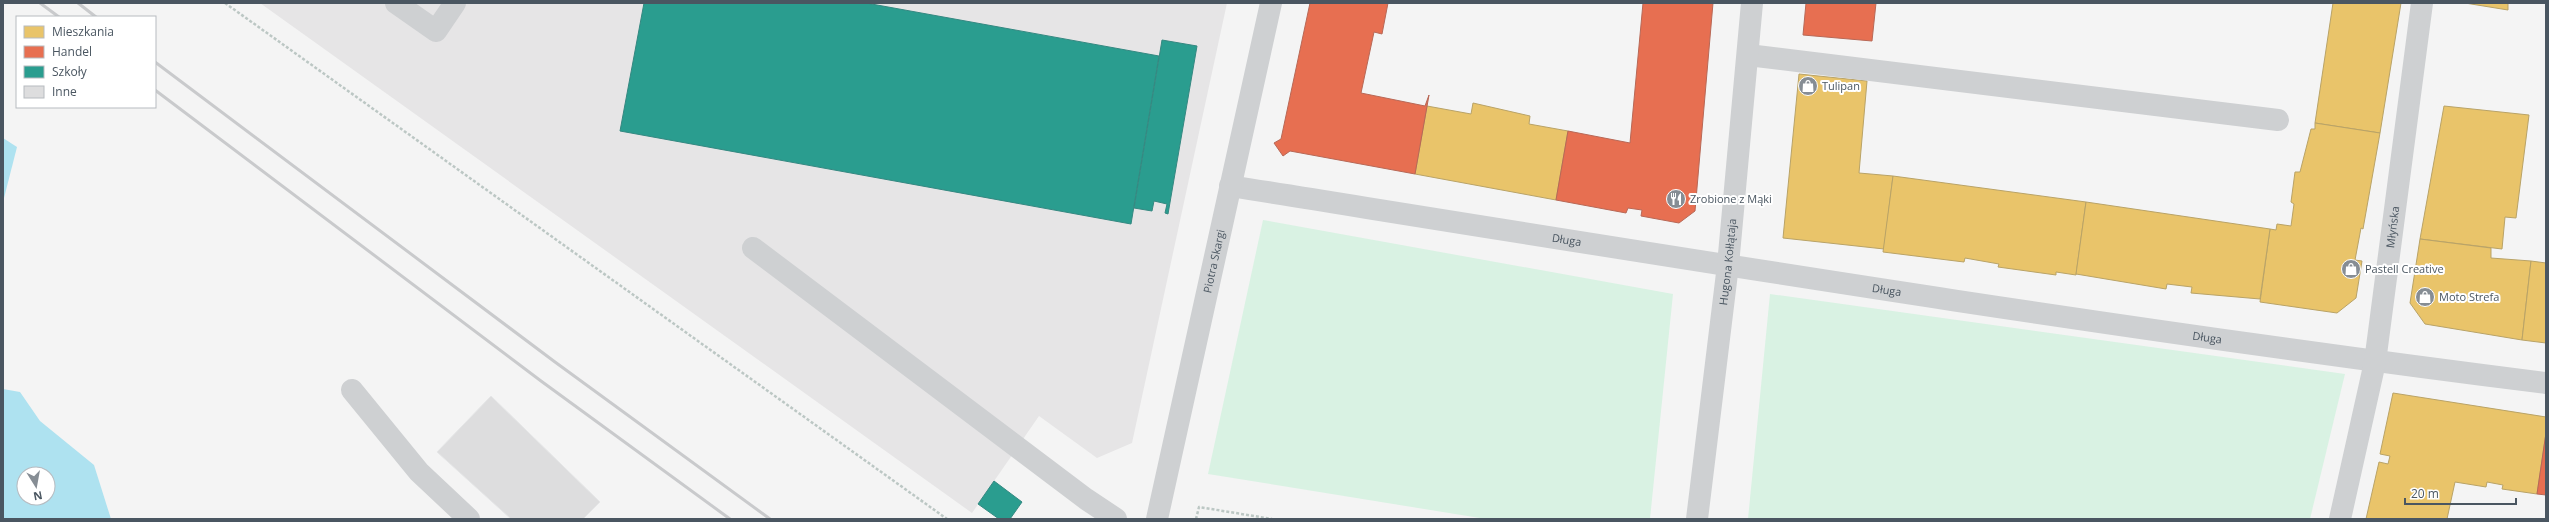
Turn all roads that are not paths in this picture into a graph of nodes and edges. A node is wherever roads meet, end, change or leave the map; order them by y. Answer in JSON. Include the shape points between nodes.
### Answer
{"nodes":[{"id":1,"x":396,"y":3,"type":"edge"},
{"id":2,"x":455,"y":3,"type":"edge"},
{"id":3,"x":1272,"y":3,"type":"edge"},
{"id":4,"x":1752,"y":3,"type":"edge"},
{"id":5,"x":2422,"y":3,"type":"edge"},
{"id":6,"x":1748,"y":54,"type":"junction"},
{"id":7,"x":2278,"y":120,"type":"dead end"},
{"id":8,"x":1230,"y":186,"type":"junction"},
{"id":9,"x":753,"y":248,"type":"dead end"},
{"id":10,"x":1728,"y":265,"type":"junction"},
{"id":11,"x":2375,"y":362,"type":"junction"},
{"id":12,"x":2546,"y":383,"type":"edge"},
{"id":13,"x":352,"y":390,"type":"dead end"},
{"id":14,"x":469,"y":519,"type":"edge"},
{"id":15,"x":1116,"y":519,"type":"edge"},
{"id":16,"x":1157,"y":519,"type":"edge"},
{"id":17,"x":1697,"y":519,"type":"edge"},
{"id":18,"x":2340,"y":519,"type":"edge"}],
"edges":[{"from":1,"to":2,"type":"street","via":[[436,31]]},
{"from":3,"to":8,"type":"street","name":"Piotra Skargi"},
{"from":4,"to":6,"type":"street","name":"Hugona Kołłątaja"},
{"from":5,"to":11,"type":"street","name":"Młyńska"},
{"from":6,"to":7,"type":"street"},
{"from":6,"to":10,"type":"street","name":"Hugona Kołłątaja"},
{"from":8,"to":10,"type":"street","name":"Długa"},
{"from":8,"to":16,"type":"street","name":"Piotra Skargi"},
{"from":9,"to":15,"type":"street","via":[[1079,494]]},
{"from":10,"to":11,"type":"street","name":"Długa"},
{"from":10,"to":17,"type":"street","name":"Hugona Kołłątaja"},
{"from":11,"to":12,"type":"street","name":"Długa"},
{"from":11,"to":18,"type":"street","name":"Młyńska"},
{"from":13,"to":14,"type":"street","via":[[419,472]]}]}
